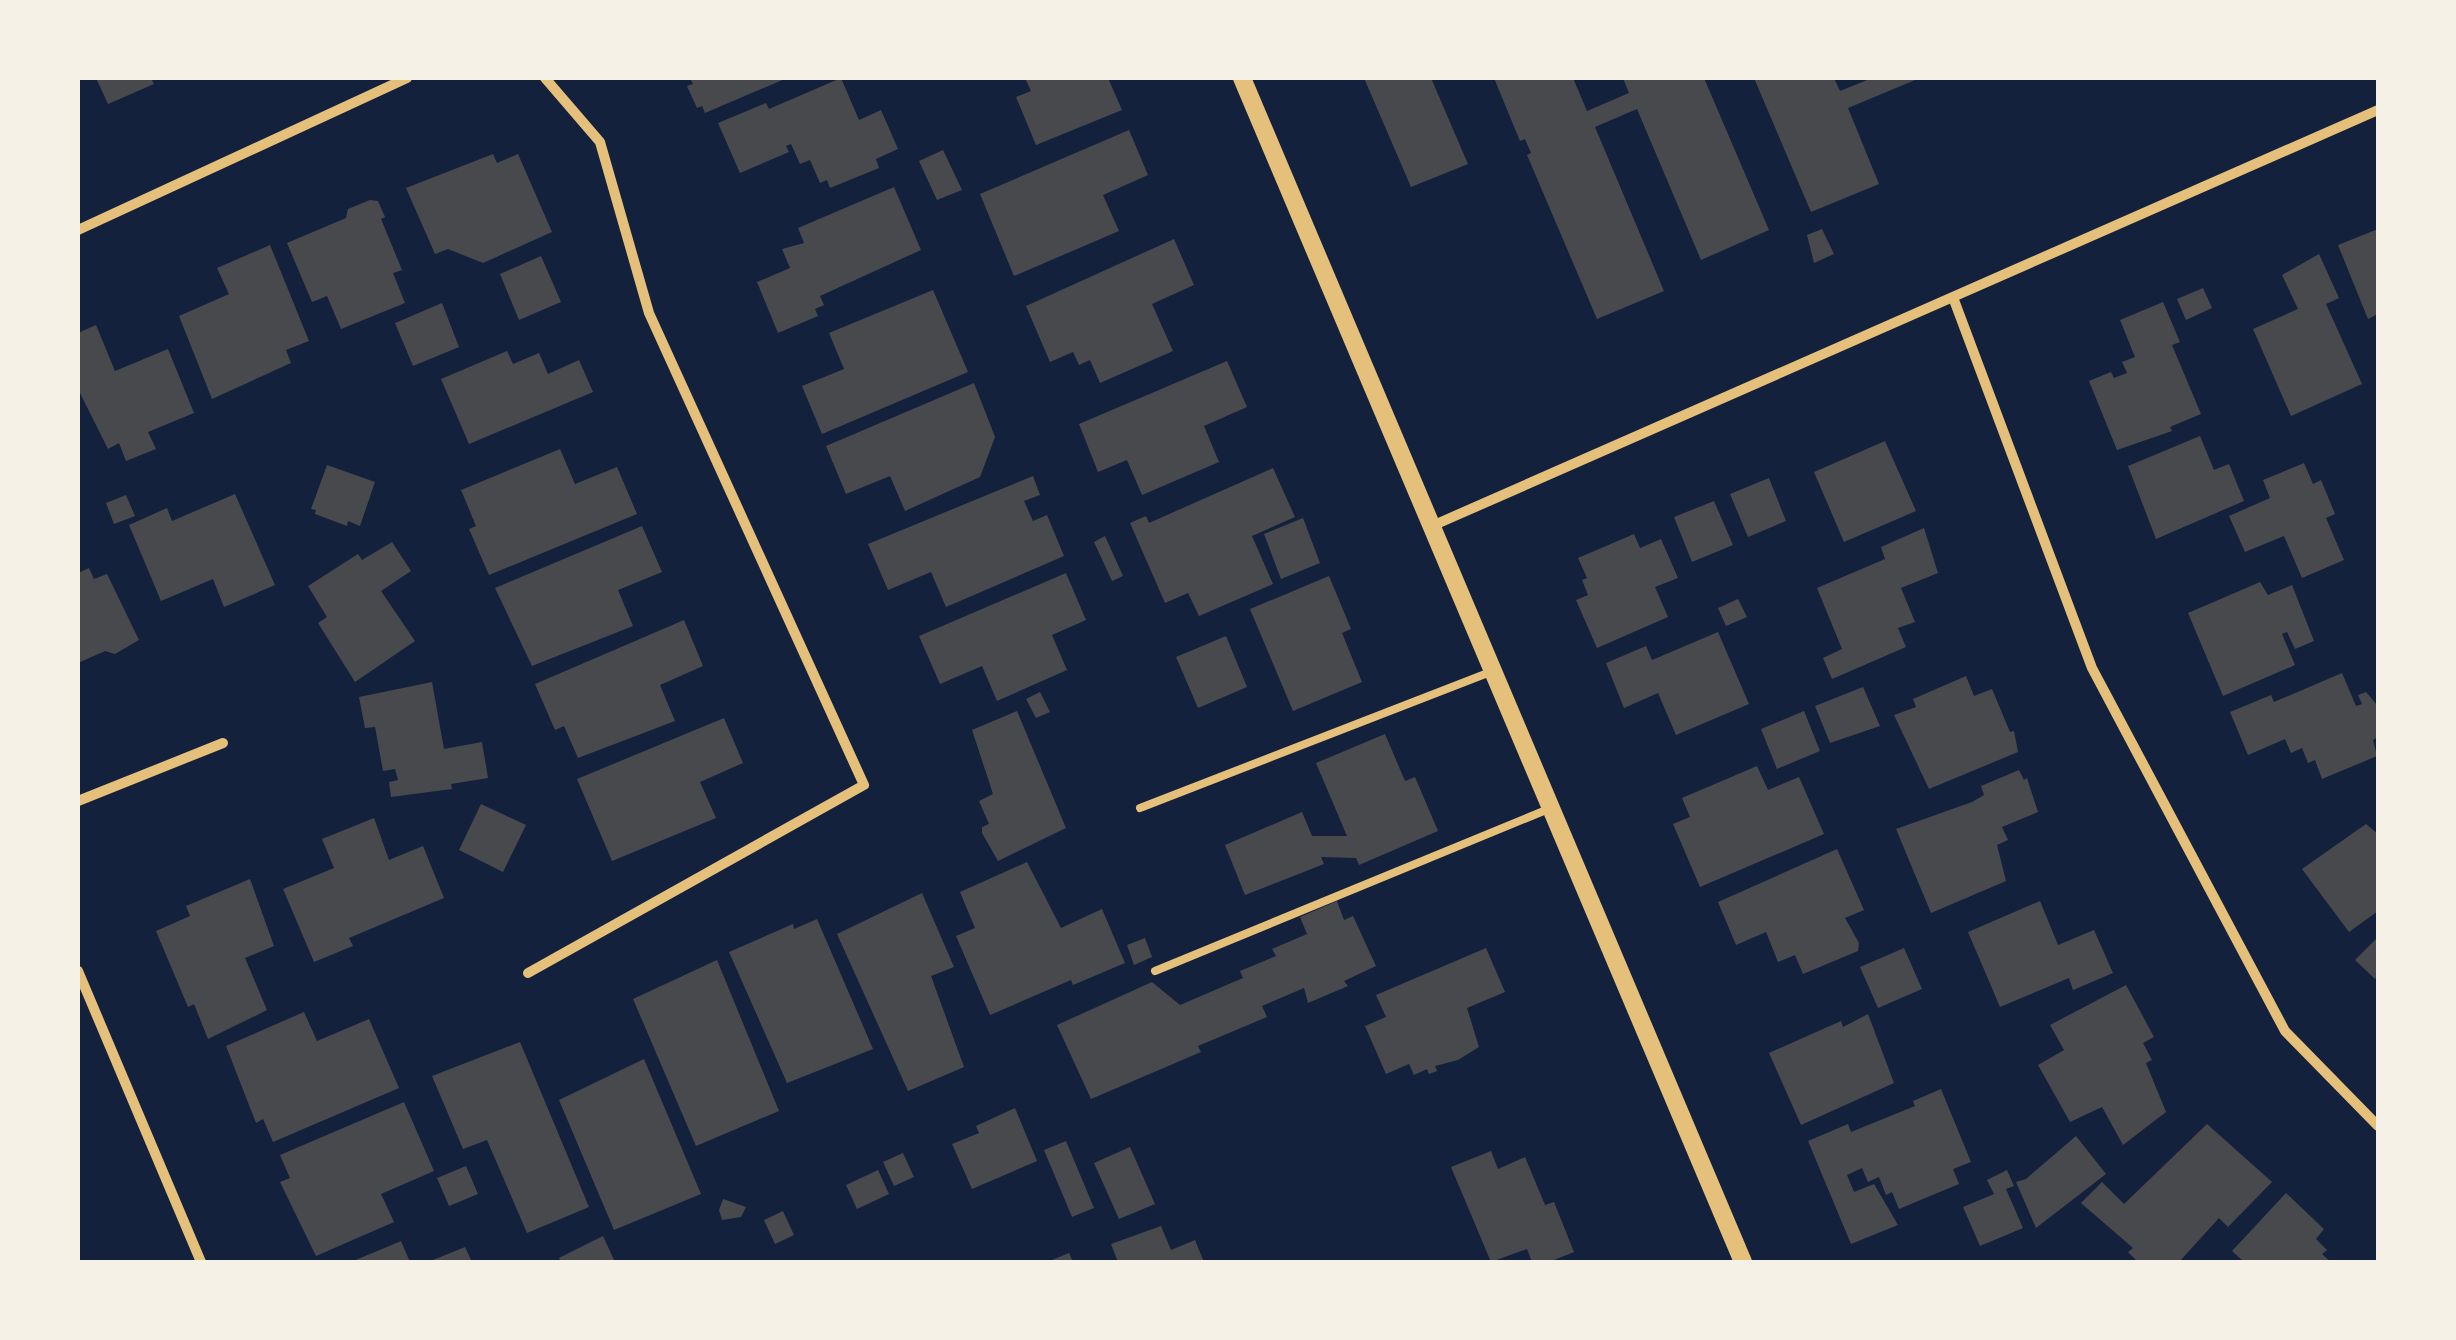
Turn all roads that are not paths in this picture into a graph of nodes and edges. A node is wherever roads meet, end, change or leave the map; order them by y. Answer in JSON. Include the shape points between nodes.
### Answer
{"nodes":[{"id":1,"x":407,"y":78,"type":"edge"},
{"id":2,"x":546,"y":78,"type":"edge"},
{"id":3,"x":1242,"y":78,"type":"edge"},
{"id":4,"x":2378,"y":110,"type":"edge"},
{"id":5,"x":78,"y":230,"type":"edge"},
{"id":6,"x":1954,"y":300,"type":"junction"},
{"id":7,"x":1432,"y":526,"type":"junction"},
{"id":8,"x":1493,"y":670,"type":"junction"},
{"id":9,"x":223,"y":744,"type":"dead end"},
{"id":10,"x":78,"y":802,"type":"edge"},
{"id":11,"x":1140,"y":808,"type":"dead end"},
{"id":12,"x":1551,"y":808,"type":"junction"},
{"id":13,"x":78,"y":971,"type":"edge"},
{"id":14,"x":1156,"y":972,"type":"dead end"},
{"id":15,"x":528,"y":974,"type":"dead end"},
{"id":16,"x":2378,"y":1126,"type":"edge"},
{"id":17,"x":200,"y":1262,"type":"edge"},
{"id":18,"x":1742,"y":1262,"type":"edge"}],
"edges":[{"from":1,"to":5,"type":"street"},
{"from":2,"to":15,"type":"street","via":[[600,142],[648,314],[864,785]]},
{"from":3,"to":7,"type":"street"},
{"from":4,"to":6,"type":"street"},
{"from":6,"to":7,"type":"street"},
{"from":6,"to":16,"type":"street","via":[[2092,668],[2286,1031]]},
{"from":7,"to":8,"type":"street"},
{"from":8,"to":11,"type":"lane"},
{"from":8,"to":12,"type":"street"},
{"from":9,"to":10,"type":"street"},
{"from":12,"to":14,"type":"lane"},
{"from":12,"to":18,"type":"street"},
{"from":13,"to":17,"type":"street"}]}
